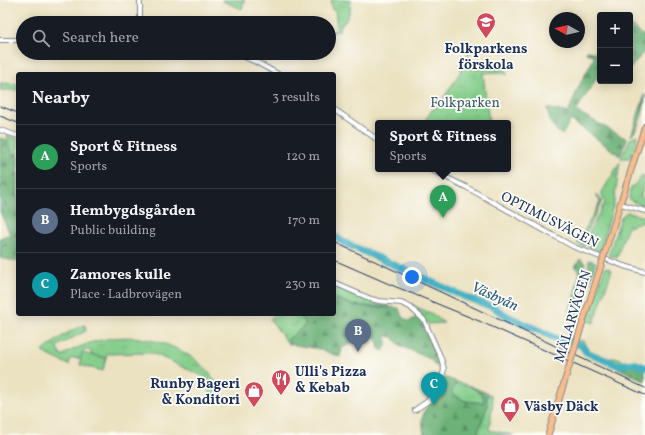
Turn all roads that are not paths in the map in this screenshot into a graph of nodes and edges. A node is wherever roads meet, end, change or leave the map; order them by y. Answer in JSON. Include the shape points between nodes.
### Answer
{"nodes":[{"id":1,"x":140,"y":0,"type":"edge"},
{"id":2,"x":140,"y":16,"type":"edge"},
{"id":3,"x":0,"y":40,"type":"edge"},
{"id":4,"x":16,"y":40,"type":"edge"},
{"id":5,"x":250,"y":60,"type":"edge"},
{"id":6,"x":274,"y":72,"type":"edge"},
{"id":7,"x":336,"y":110,"type":"edge"},
{"id":8,"x":645,"y":126,"type":"edge"},
{"id":9,"x":0,"y":130,"type":"edge"},
{"id":10,"x":16,"y":135,"type":"edge"},
{"id":11,"x":375,"y":138,"type":"edge"},
{"id":12,"x":435,"y":172,"type":"edge"},
{"id":13,"x":621,"y":204,"type":"junction"},
{"id":14,"x":645,"y":211,"type":"edge"},
{"id":15,"x":645,"y":272,"type":"edge"},
{"id":16,"x":336,"y":284,"type":"edge"},
{"id":17,"x":415,"y":410,"type":"dead end"},
{"id":18,"x":548,"y":435,"type":"edge"}],
"edges":[{"from":1,"to":2,"type":"street"},
{"from":3,"to":4,"type":"street"},
{"from":5,"to":6,"type":"street"},
{"from":7,"to":11,"type":"street"},
{"from":8,"to":13,"type":"main road","name":"MÄLARVÄGEN"},
{"from":9,"to":10,"type":"street"},
{"from":12,"to":15,"type":"street","name":"OPTIMUSVÄGEN","via":[[574,247]]},
{"from":13,"to":14,"type":"street"},
{"from":13,"to":18,"type":"main road","name":"MÄLARVÄGEN","bridge":true},
{"from":16,"to":17,"type":"street","via":[[379,302],[401,303],[410,307],[424,320],[444,369],[438,386],[428,401]]}]}
